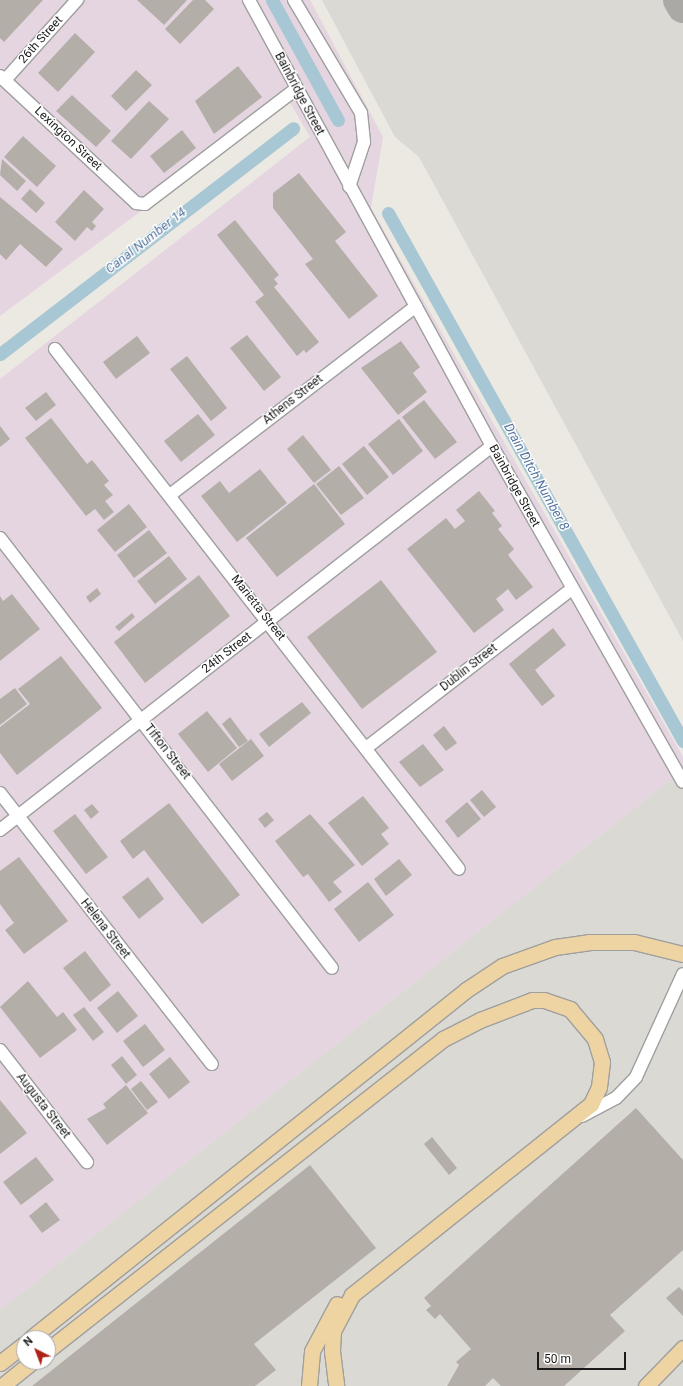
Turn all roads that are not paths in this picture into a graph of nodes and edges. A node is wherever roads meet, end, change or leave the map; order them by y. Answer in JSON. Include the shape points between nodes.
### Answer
{"nodes":[{"id":1,"x":78,"y":0,"type":"edge"},
{"id":2,"x":249,"y":0,"type":"edge"},
{"id":3,"x":294,"y":0,"type":"edge"},
{"id":4,"x":2,"y":78,"type":"edge"},
{"id":5,"x":296,"y":89,"type":"junction"},
{"id":6,"x":350,"y":188,"type":"junction"},
{"id":7,"x":416,"y":306,"type":"junction"},
{"id":8,"x":54,"y":349,"type":"dead end"},
{"id":9,"x":492,"y":446,"type":"junction"},
{"id":10,"x":170,"y":495,"type":"junction"},
{"id":11,"x":0,"y":538,"type":"edge"},
{"id":12,"x":572,"y":589,"type":"junction"},
{"id":13,"x":268,"y":621,"type":"junction"},
{"id":14,"x":142,"y":720,"type":"junction"},
{"id":15,"x":366,"y":748,"type":"junction"},
{"id":16,"x":683,"y":782,"type":"edge"},
{"id":17,"x":0,"y":793,"type":"edge"},
{"id":18,"x":18,"y":816,"type":"junction"},
{"id":19,"x":0,"y":830,"type":"edge"},
{"id":20,"x":459,"y":869,"type":"dead end"},
{"id":21,"x":683,"y":954,"type":"edge"},
{"id":22,"x":332,"y":968,"type":"dead end"},
{"id":23,"x":683,"y":974,"type":"edge"},
{"id":24,"x":0,"y":1050,"type":"edge"},
{"id":25,"x":212,"y":1064,"type":"dead end"},
{"id":26,"x":579,"y":1117,"type":"junction"},
{"id":27,"x":87,"y":1162,"type":"dead end"},
{"id":28,"x":390,"y":1264,"type":"junction"},
{"id":29,"x":41,"y":1330,"type":"edge"},
{"id":30,"x":56,"y":1344,"type":"edge"},
{"id":31,"x":683,"y":1348,"type":"edge"},
{"id":32,"x":16,"y":1350,"type":"edge"},
{"id":33,"x":683,"y":1357,"type":"edge"},
{"id":34,"x":0,"y":1363,"type":"edge"},
{"id":35,"x":22,"y":1370,"type":"edge"},
{"id":36,"x":2,"y":1386,"type":"edge"},
{"id":37,"x":309,"y":1386,"type":"edge"},
{"id":38,"x":336,"y":1386,"type":"edge"},
{"id":39,"x":646,"y":1386,"type":"edge"},
{"id":40,"x":659,"y":1386,"type":"edge"}],
"edges":[{"from":1,"to":4,"type":"street","name":"26th Street"},
{"from":2,"to":5,"type":"street","name":"Bainbridge Street"},
{"from":3,"to":6,"type":"street","via":[[361,113],[364,142]]},
{"from":4,"to":5,"type":"street","name":"Lexington Street","via":[[136,203],[145,204]]},
{"from":5,"to":6,"type":"street","name":"Bainbridge Street"},
{"from":6,"to":7,"type":"street","name":"Bainbridge Street"},
{"from":7,"to":9,"type":"street","name":"Bainbridge Street"},
{"from":7,"to":10,"type":"street","name":"Athens Street"},
{"from":8,"to":10,"type":"street","name":"Marietta Street"},
{"from":9,"to":12,"type":"street","name":"Bainbridge Street"},
{"from":9,"to":13,"type":"street","name":"24th Street"},
{"from":10,"to":13,"type":"street","name":"Marietta Street"},
{"from":11,"to":14,"type":"street","name":"Tifton Street"},
{"from":12,"to":15,"type":"street","name":"Dublin Street"},
{"from":12,"to":16,"type":"street","name":"Bainbridge Street"},
{"from":13,"to":14,"type":"street","name":"24th Street"},
{"from":13,"to":15,"type":"street","name":"Marietta Street"},
{"from":14,"to":18,"type":"street","name":"24th Street"},
{"from":14,"to":22,"type":"street","name":"Tifton Street"},
{"from":15,"to":20,"type":"street","name":"Marietta Street"},
{"from":17,"to":18,"type":"street","name":"Helena Street"},
{"from":18,"to":19,"type":"street","name":"24th Street"},
{"from":18,"to":25,"type":"street","name":"Helena Street"},
{"from":21,"to":29,"type":"main road","via":[[634,942],[589,942],[555,947],[502,966],[466,990]]},
{"from":23,"to":26,"type":"street","via":[[636,1077],[616,1098]]},
{"from":24,"to":27,"type":"street","name":"Augusta Street"},
{"from":26,"to":28,"type":"main road"},
{"from":26,"to":30,"type":"main road","via":[[595,1097],[602,1073],[595,1038],[570,1009],[544,1000],[516,1004],[480,1020],[422,1054]]},
{"from":28,"to":37,"type":"main road","via":[[354,1288],[329,1314],[312,1351]]},
{"from":28,"to":38,"type":"main road","via":[[352,1295],[336,1321],[332,1351]]},
{"from":31,"to":39,"type":"main road"},
{"from":32,"to":34,"type":"main road"},
{"from":33,"to":40,"type":"main road"},
{"from":35,"to":36,"type":"main road"}]}
